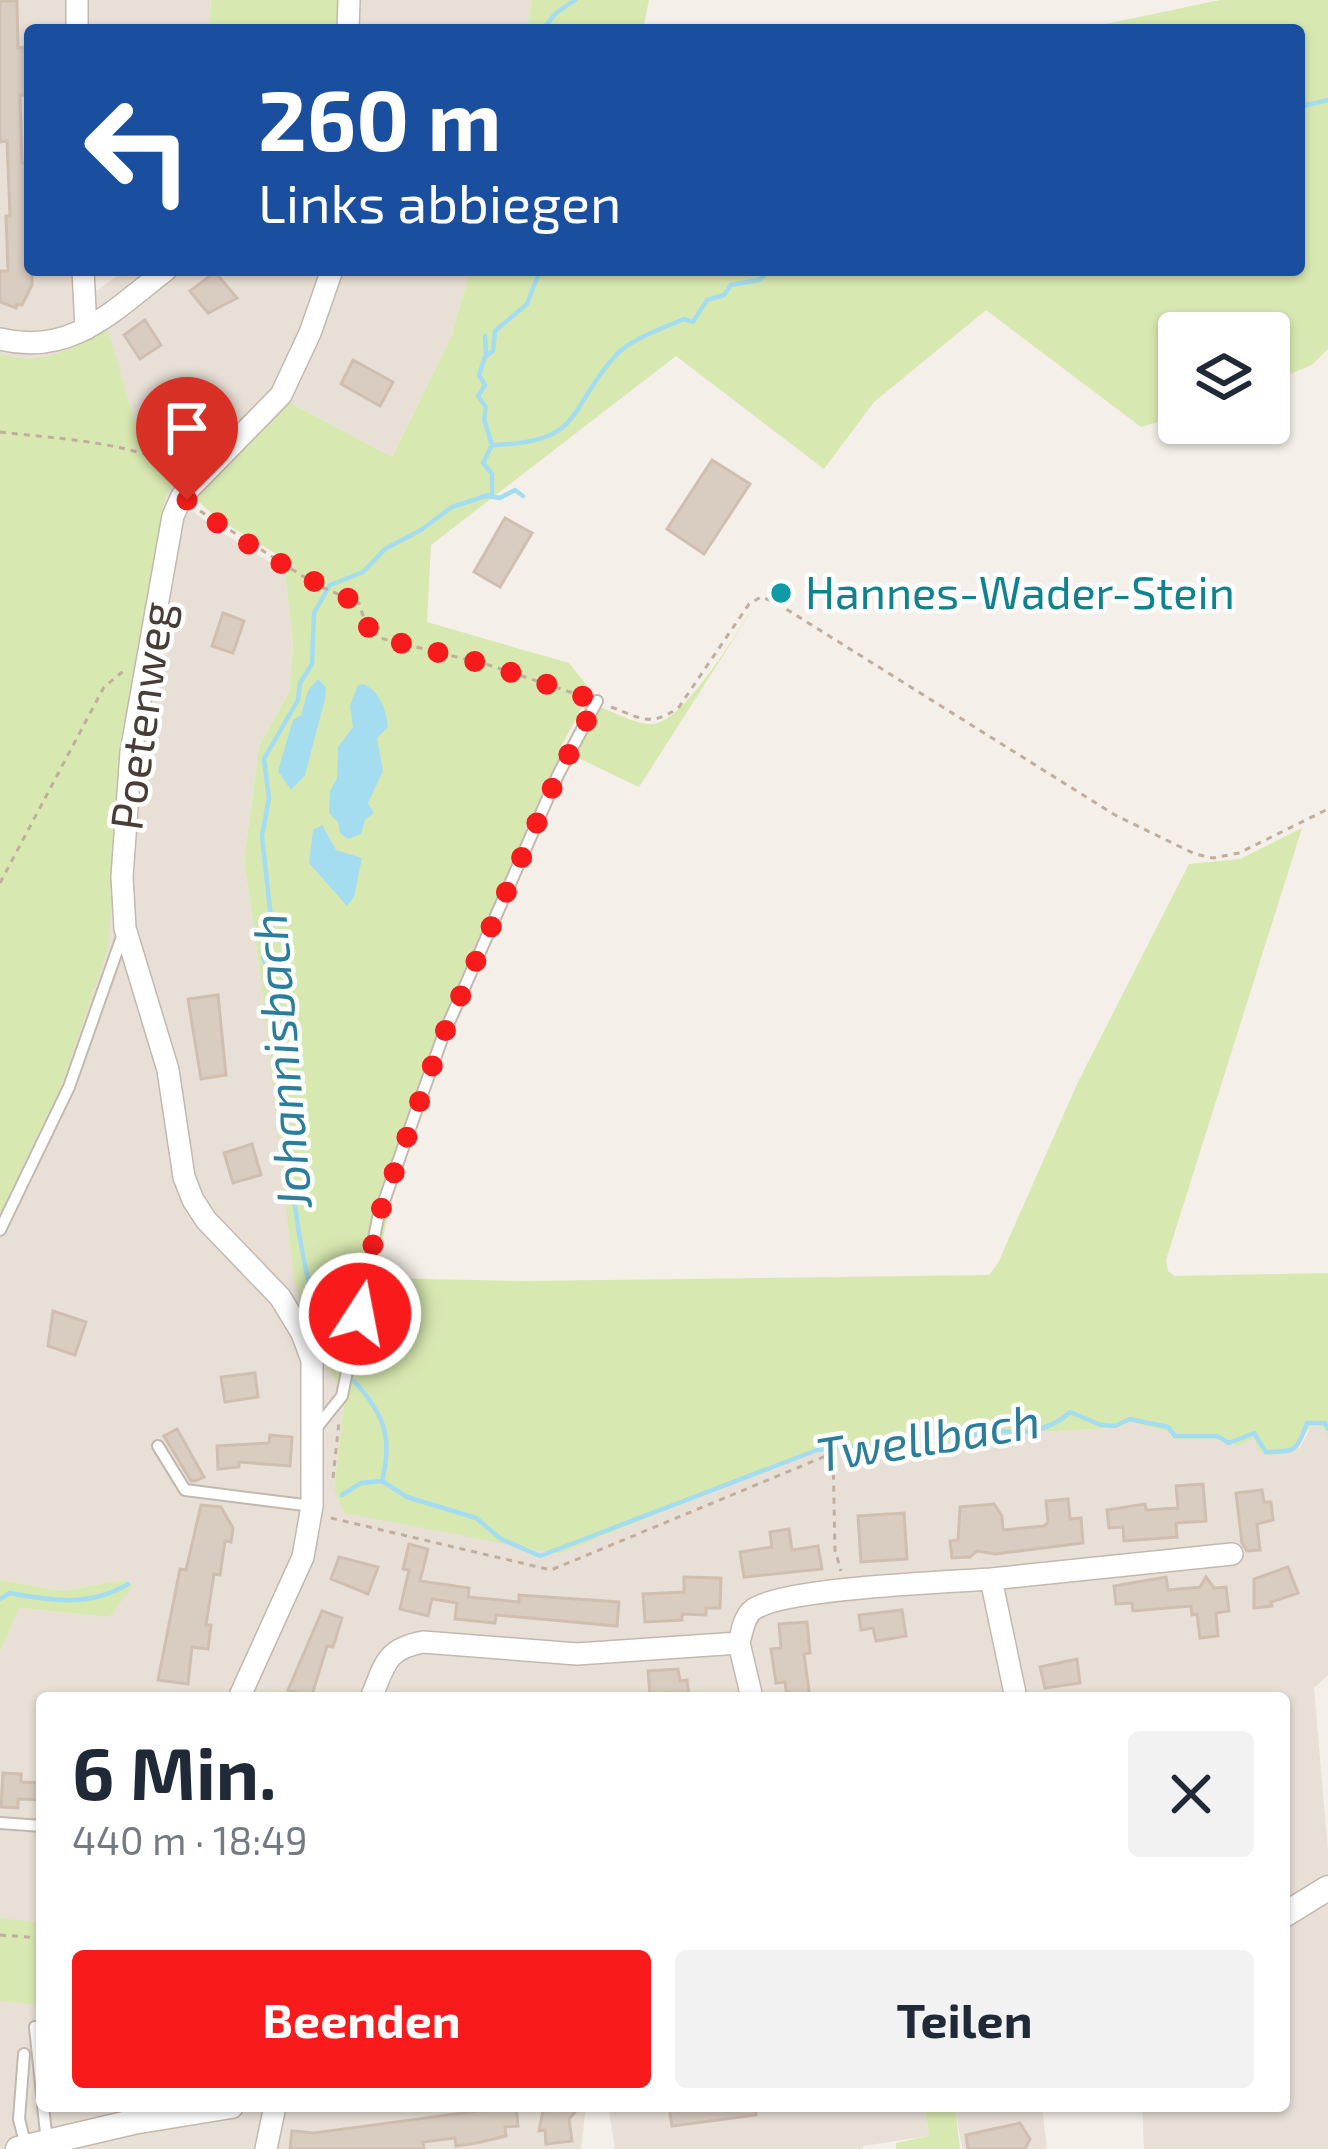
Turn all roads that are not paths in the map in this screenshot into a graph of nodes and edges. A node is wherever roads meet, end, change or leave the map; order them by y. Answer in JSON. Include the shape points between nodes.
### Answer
{"nodes":[{"id":1,"x":83,"y":276,"type":"edge"},
{"id":2,"x":158,"y":276,"type":"edge"},
{"id":3,"x":330,"y":276,"type":"edge"},
{"id":4,"x":86,"y":329,"type":"junction"},
{"id":5,"x":0,"y":339,"type":"edge"},
{"id":6,"x":597,"y":701,"type":"road end"},
{"id":7,"x":125,"y":928,"type":"junction"},
{"id":8,"x":0,"y":1230,"type":"edge"},
{"id":9,"x":312,"y":1433,"type":"junction"},
{"id":10,"x":158,"y":1446,"type":"dead end"},
{"id":11,"x":312,"y":1506,"type":"junction"},
{"id":12,"x":1232,"y":1554,"type":"dead end"},
{"id":13,"x":991,"y":1579,"type":"junction"},
{"id":14,"x":739,"y":1643,"type":"junction"},
{"id":15,"x":242,"y":1692,"type":"edge"},
{"id":16,"x":374,"y":1692,"type":"edge"},
{"id":17,"x":751,"y":1692,"type":"edge"},
{"id":18,"x":1015,"y":1692,"type":"edge"},
{"id":19,"x":0,"y":1823,"type":"edge"},
{"id":20,"x":36,"y":1826,"type":"edge"},
{"id":21,"x":1326,"y":1893,"type":"edge"},
{"id":22,"x":1290,"y":1912,"type":"edge"},
{"id":23,"x":35,"y":2027,"type":"dead end"},
{"id":24,"x":36,"y":2037,"type":"edge"},
{"id":25,"x":24,"y":2054,"type":"dead end"},
{"id":26,"x":41,"y":2112,"type":"edge"},
{"id":27,"x":162,"y":2112,"type":"edge"},
{"id":28,"x":274,"y":2112,"type":"edge"},
{"id":29,"x":101,"y":2117,"type":"edge"},
{"id":30,"x":30,"y":2146,"type":"edge"},
{"id":31,"x":266,"y":2149,"type":"edge"}],
"edges":[{"from":1,"to":4,"type":"street"},
{"from":2,"to":4,"type":"street"},
{"from":3,"to":7,"type":"street","name":"Poetenweg","via":[[281,395],[172,516],[131,752]]},
{"from":4,"to":5,"type":"street","via":[[47,344]]},
{"from":6,"to":9,"type":"lane","via":[[443,1036],[378,1218],[343,1396]]},
{"from":7,"to":8,"type":"lane","name":"Poetenweg","via":[[69,1087]]},
{"from":7,"to":9,"type":"street","name":"Poetenweg","via":[[168,1070],[184,1177],[206,1220],[255,1268],[302,1333],[312,1360]]},
{"from":9,"to":11,"type":"street","name":"Poetenweg"},
{"from":10,"to":11,"type":"lane","via":[[185,1490]]},
{"from":11,"to":15,"type":"street","name":"Poetenweg","via":[[303,1557]]},
{"from":12,"to":13,"type":"street"},
{"from":13,"to":14,"type":"street","via":[[766,1604],[751,1611]]},
{"from":13,"to":18,"type":"street"},
{"from":14,"to":16,"type":"street","via":[[577,1654],[423,1642],[389,1656]]},
{"from":14,"to":17,"type":"street"},
{"from":19,"to":20,"type":"lane"},
{"from":21,"to":22,"type":"street"},
{"from":23,"to":24,"type":"lane"},
{"from":25,"to":30,"type":"lane","via":[[19,2119]]},
{"from":26,"to":30,"type":"lane"},
{"from":27,"to":29,"type":"street"},
{"from":28,"to":31,"type":"street"},
{"from":29,"to":30,"type":"street"}]}
